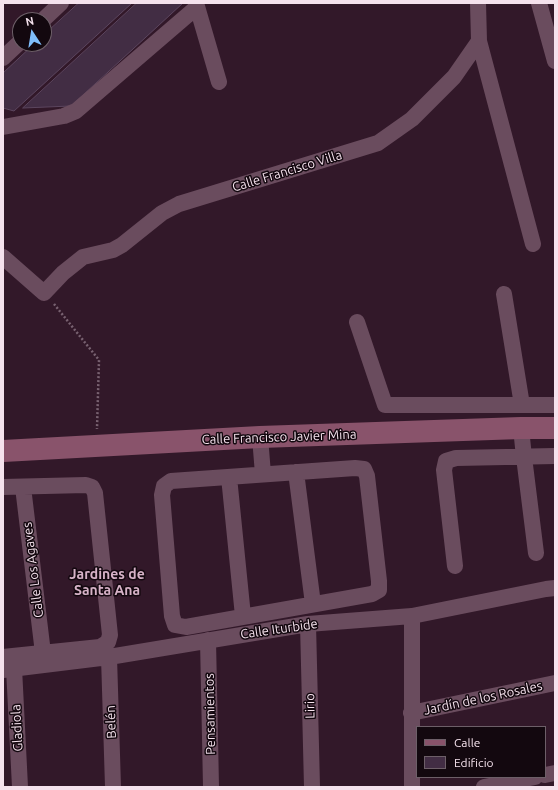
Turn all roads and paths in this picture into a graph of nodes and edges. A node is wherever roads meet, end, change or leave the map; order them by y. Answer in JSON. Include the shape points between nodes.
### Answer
{"nodes":[{"id":1,"x":61,"y":3,"type":"edge"},
{"id":2,"x":478,"y":3,"type":"edge"},
{"id":3,"x":539,"y":3,"type":"edge"},
{"id":4,"x":197,"y":5,"type":"edge"},
{"id":5,"x":51,"y":12,"type":"edge"},
{"id":6,"x":479,"y":41,"type":"junction"},
{"id":7,"x":12,"y":50,"type":"edge"},
{"id":8,"x":3,"y":58,"type":"edge"},
{"id":9,"x":555,"y":61,"type":"edge"},
{"id":10,"x":219,"y":82,"type":"dead end"},
{"id":11,"x":3,"y":127,"type":"edge"},
{"id":12,"x":533,"y":244,"type":"dead end"},
{"id":13,"x":3,"y":257,"type":"edge"},
{"id":14,"x":44,"y":293,"type":"junction"},
{"id":15,"x":504,"y":294,"type":"dead end"},
{"id":16,"x":357,"y":322,"type":"dead end"},
{"id":17,"x":522,"y":405,"type":"junction"},
{"id":18,"x":555,"y":405,"type":"edge"},
{"id":19,"x":522,"y":428,"type":"junction"},
{"id":20,"x":555,"y":428,"type":"edge"},
{"id":21,"x":260,"y":437,"type":"junction"},
{"id":22,"x":96,"y":446,"type":"junction"},
{"id":23,"x":3,"y":451,"type":"edge"},
{"id":24,"x":555,"y":456,"type":"edge"},
{"id":25,"x":524,"y":457,"type":"junction"},
{"id":26,"x":296,"y":472,"type":"junction"},
{"id":27,"x":263,"y":474,"type":"junction"},
{"id":28,"x":229,"y":477,"type":"junction"},
{"id":29,"x":3,"y":487,"type":"edge"},
{"id":30,"x":23,"y":487,"type":"junction"},
{"id":31,"x":536,"y":553,"type":"dead end"},
{"id":32,"x":455,"y":566,"type":"dead end"},
{"id":33,"x":555,"y":588,"type":"edge"},
{"id":34,"x":313,"y":604,"type":"junction"},
{"id":35,"x":244,"y":616,"type":"junction"},
{"id":36,"x":412,"y":616,"type":"junction"},
{"id":37,"x":308,"y":624,"type":"junction"},
{"id":38,"x":208,"y":640,"type":"junction"},
{"id":39,"x":108,"y":650,"type":"junction"},
{"id":40,"x":43,"y":653,"type":"junction"},
{"id":41,"x":3,"y":657,"type":"edge"},
{"id":42,"x":9,"y":669,"type":"edge"},
{"id":43,"x":555,"y":683,"type":"edge"},
{"id":44,"x":411,"y":713,"type":"junction"},
{"id":45,"x":530,"y":778,"type":"edge"},
{"id":46,"x":20,"y":787,"type":"edge"},
{"id":47,"x":113,"y":787,"type":"edge"},
{"id":48,"x":211,"y":787,"type":"edge"},
{"id":49,"x":312,"y":787,"type":"edge"},
{"id":50,"x":412,"y":787,"type":"edge"},
{"id":51,"x":484,"y":787,"type":"edge"}],
"edges":[{"from":1,"to":5,"type":"street"},
{"from":2,"to":6,"type":"street"},
{"from":3,"to":9,"type":"street"},
{"from":4,"to":10,"type":"street"},
{"from":4,"to":11,"type":"street","via":[[76,111],[64,116]]},
{"from":6,"to":12,"type":"street"},
{"from":6,"to":14,"type":"street","name":"Calle Francisco Villa","via":[[454,77],[412,119],[378,143],[179,204],[162,213],[122,245],[113,250],[84,257],[63,273]]},
{"from":7,"to":8,"type":"street"},
{"from":13,"to":14,"type":"street"},
{"from":14,"to":22,"type":"path","via":[[99,360]]},
{"from":15,"to":17,"type":"street"},
{"from":16,"to":17,"type":"street","via":[[385,405]]},
{"from":17,"to":18,"type":"street"},
{"from":19,"to":20,"type":"street","name":"Calle Francisco Javier Mina"},
{"from":19,"to":21,"type":"street","name":"Calle Francisco Javier Mina"},
{"from":19,"to":25,"type":"street"},
{"from":21,"to":22,"type":"street","name":"Calle Francisco Javier Mina"},
{"from":21,"to":27,"type":"street"},
{"from":22,"to":23,"type":"street","name":"Calle Francisco Javier Mina"},
{"from":24,"to":25,"type":"street"},
{"from":25,"to":31,"type":"street"},
{"from":25,"to":32,"type":"street","via":[[456,458],[446,462],[444,470]]},
{"from":26,"to":27,"type":"street"},
{"from":26,"to":34,"type":"street"},
{"from":26,"to":34,"type":"street","via":[[355,468],[364,469],[367,476],[379,590],[372,594]]},
{"from":27,"to":28,"type":"street"},
{"from":28,"to":35,"type":"street"},
{"from":28,"to":35,"type":"street","via":[[171,481],[164,486],[162,495],[172,616],[175,625],[186,627]]},
{"from":29,"to":30,"type":"street"},
{"from":30,"to":39,"type":"street","via":[[92,487],[95,493],[110,634]]},
{"from":30,"to":40,"type":"street","name":"Calle Los Agaves"},
{"from":33,"to":36,"type":"street","name":"Calle Iturbide"},
{"from":34,"to":35,"type":"street"},
{"from":36,"to":37,"type":"street","name":"Calle Iturbide"},
{"from":36,"to":44,"type":"street"},
{"from":37,"to":38,"type":"street","name":"Calle Iturbide"},
{"from":37,"to":49,"type":"street","name":"Lirio"},
{"from":38,"to":39,"type":"street","name":"Calle Iturbide"},
{"from":38,"to":48,"type":"street","name":"Pensamientos"},
{"from":39,"to":40,"type":"street","via":[[100,647]]},
{"from":39,"to":42,"type":"street","name":"Calle Iturbide"},
{"from":39,"to":47,"type":"street","name":"Belén"},
{"from":40,"to":41,"type":"street"},
{"from":42,"to":46,"type":"street","name":"Gladiola"},
{"from":43,"to":44,"type":"street","name":"Jardín de los Rosales"},
{"from":44,"to":50,"type":"street"},
{"from":45,"to":51,"type":"street"}]}
